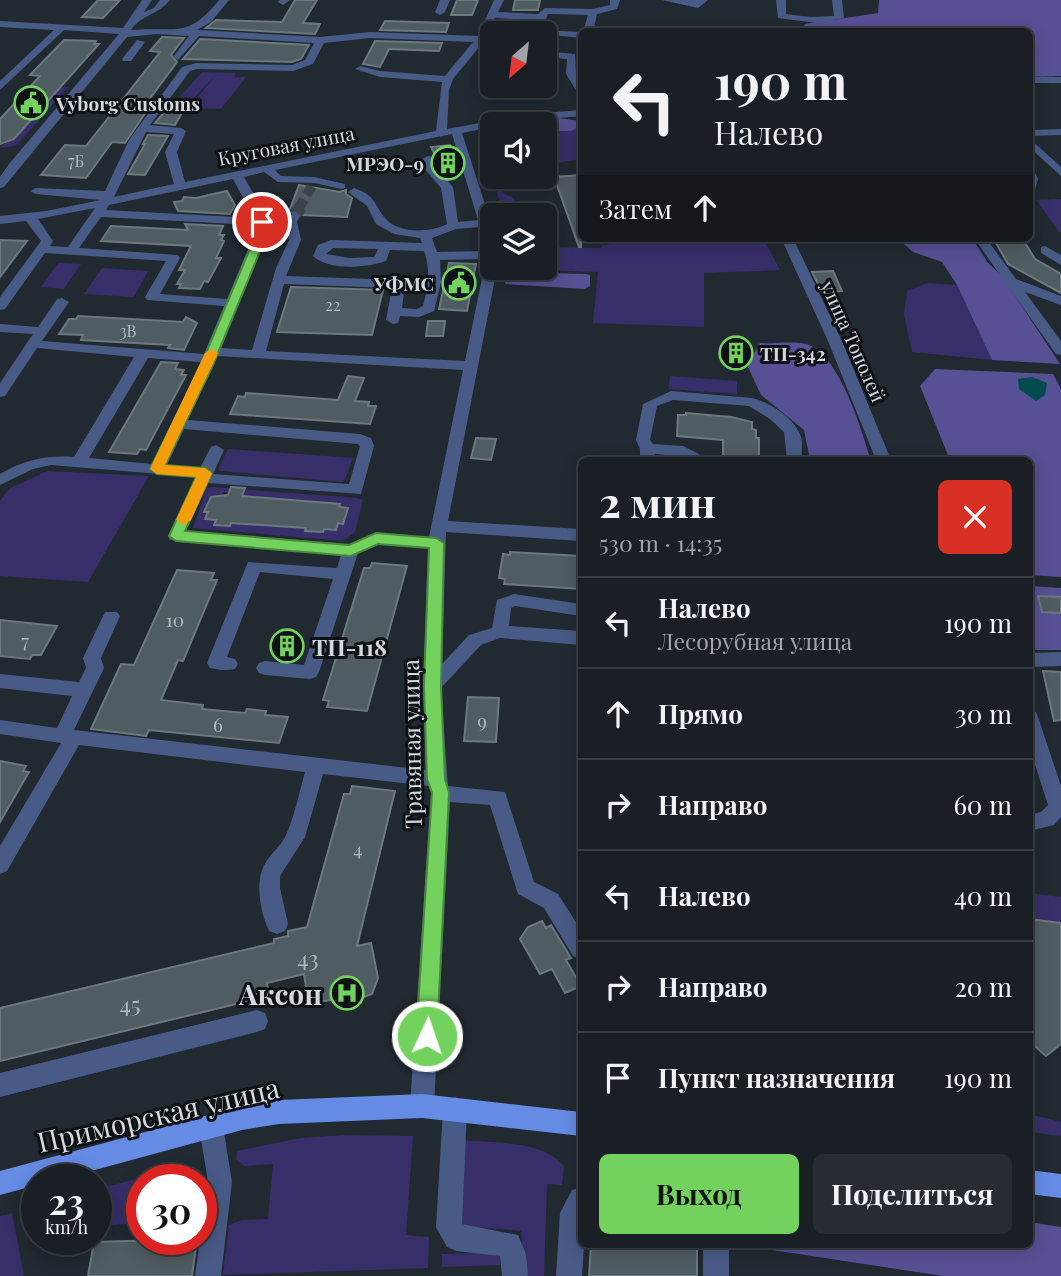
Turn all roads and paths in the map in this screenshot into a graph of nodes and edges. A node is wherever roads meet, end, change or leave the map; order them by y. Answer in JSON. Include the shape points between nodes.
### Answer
{"nodes":[{"id":1,"x":147,"y":0,"type":"edge"},
{"id":2,"x":165,"y":0,"type":"edge"},
{"id":3,"x":225,"y":0,"type":"edge"},
{"id":4,"x":445,"y":0,"type":"edge"},
{"id":5,"x":499,"y":0,"type":"edge"},
{"id":6,"x":615,"y":0,"type":"edge"},
{"id":7,"x":667,"y":0,"type":"edge"},
{"id":8,"x":780,"y":0,"type":"edge"},
{"id":9,"x":837,"y":0,"type":"edge"},
{"id":10,"x":701,"y":2,"type":"edge"},
{"id":11,"x":440,"y":12,"type":"dead end"},
{"id":12,"x":593,"y":12,"type":"junction"},
{"id":13,"x":494,"y":15,"type":"junction"},
{"id":14,"x":541,"y":18,"type":"junction"},
{"id":15,"x":132,"y":19,"type":"junction"},
{"id":16,"x":800,"y":20,"type":"junction"},
{"id":17,"x":489,"y":21,"type":"edge"},
{"id":18,"x":540,"y":21,"type":"edge"},
{"id":19,"x":0,"y":24,"type":"edge"},
{"id":20,"x":61,"y":27,"type":"junction"},
{"id":21,"x":589,"y":28,"type":"edge"},
{"id":22,"x":791,"y":28,"type":"edge"},
{"id":23,"x":124,"y":33,"type":"junction"},
{"id":24,"x":191,"y":33,"type":"junction"},
{"id":25,"x":557,"y":34,"type":"edge"},
{"id":26,"x":370,"y":35,"type":"junction"},
{"id":27,"x":578,"y":35,"type":"edge"},
{"id":28,"x":480,"y":39,"type":"edge"},
{"id":29,"x":320,"y":40,"type":"junction"},
{"id":30,"x":480,"y":42,"type":"edge"},
{"id":31,"x":115,"y":46,"type":"junction"},
{"id":32,"x":364,"y":47,"type":"dead end"},
{"id":33,"x":557,"y":55,"type":"edge"},
{"id":34,"x":178,"y":57,"type":"dead end"},
{"id":35,"x":127,"y":59,"type":"dead end"},
{"id":36,"x":359,"y":69,"type":"dead end"},
{"id":37,"x":448,"y":79,"type":"junction"},
{"id":38,"x":1033,"y":80,"type":"edge"},
{"id":39,"x":1061,"y":80,"type":"edge"},
{"id":40,"x":578,"y":85,"type":"edge"},
{"id":41,"x":0,"y":87,"type":"edge"},
{"id":42,"x":578,"y":113,"type":"edge"},
{"id":43,"x":142,"y":128,"type":"junction"},
{"id":44,"x":456,"y":130,"type":"junction"},
{"id":45,"x":441,"y":133,"type":"junction"},
{"id":46,"x":1033,"y":134,"type":"edge"},
{"id":47,"x":1058,"y":138,"type":"edge"},
{"id":48,"x":1033,"y":145,"type":"edge"},
{"id":49,"x":428,"y":159,"type":"dead end"},
{"id":50,"x":265,"y":167,"type":"junction"},
{"id":51,"x":236,"y":173,"type":"junction"},
{"id":52,"x":1061,"y":173,"type":"edge"},
{"id":53,"x":59,"y":179,"type":"dead end"},
{"id":54,"x":180,"y":185,"type":"junction"},
{"id":55,"x":0,"y":186,"type":"edge"},
{"id":56,"x":341,"y":186,"type":"dead end"},
{"id":57,"x":36,"y":191,"type":"dead end"},
{"id":58,"x":51,"y":192,"type":"junction"},
{"id":59,"x":354,"y":192,"type":"dead end"},
{"id":60,"x":103,"y":204,"type":"junction"},
{"id":61,"x":480,"y":207,"type":"edge"},
{"id":62,"x":46,"y":215,"type":"junction"},
{"id":63,"x":294,"y":215,"type":"tunnel mouth"},
{"id":64,"x":30,"y":218,"type":"junction"},
{"id":65,"x":0,"y":219,"type":"edge"},
{"id":66,"x":262,"y":222,"type":"junction"},
{"id":67,"x":480,"y":223,"type":"edge"},
{"id":68,"x":453,"y":226,"type":"junction"},
{"id":69,"x":789,"y":242,"type":"edge"},
{"id":70,"x":983,"y":242,"type":"edge"},
{"id":71,"x":385,"y":245,"type":"dead end"},
{"id":72,"x":428,"y":246,"type":"junction"},
{"id":73,"x":41,"y":249,"type":"junction"},
{"id":74,"x":1045,"y":250,"type":"dead end"},
{"id":75,"x":71,"y":251,"type":"junction"},
{"id":76,"x":480,"y":251,"type":"edge"},
{"id":77,"x":1061,"y":261,"type":"edge"},
{"id":78,"x":281,"y":280,"type":"junction"},
{"id":79,"x":489,"y":280,"type":"edge"},
{"id":80,"x":1011,"y":281,"type":"junction"},
{"id":81,"x":1061,"y":301,"type":"edge"},
{"id":82,"x":62,"y":302,"type":"dead end"},
{"id":83,"x":233,"y":303,"type":"junction"},
{"id":84,"x":0,"y":306,"type":"edge"},
{"id":85,"x":0,"y":328,"type":"edge"},
{"id":86,"x":37,"y":338,"type":"junction"},
{"id":87,"x":444,"y":349,"type":"dead end"},
{"id":88,"x":1061,"y":351,"type":"edge"},
{"id":89,"x":143,"y":354,"type":"junction"},
{"id":90,"x":258,"y":354,"type":"junction"},
{"id":91,"x":211,"y":356,"type":"junction"},
{"id":92,"x":441,"y":365,"type":"junction"},
{"id":93,"x":471,"y":366,"type":"junction"},
{"id":94,"x":0,"y":393,"type":"edge"},
{"id":95,"x":178,"y":424,"type":"junction"},
{"id":96,"x":216,"y":450,"type":"dead end"},
{"id":97,"x":647,"y":455,"type":"edge"},
{"id":98,"x":694,"y":457,"type":"edge"},
{"id":99,"x":794,"y":457,"type":"edge"},
{"id":100,"x":883,"y":457,"type":"edge"},
{"id":101,"x":79,"y":463,"type":"junction"},
{"id":102,"x":157,"y":469,"type":"junction"},
{"id":103,"x":204,"y":476,"type":"junction"},
{"id":104,"x":0,"y":480,"type":"edge"},
{"id":105,"x":438,"y":535,"type":"junction"},
{"id":106,"x":578,"y":535,"type":"edge"},
{"id":107,"x":351,"y":550,"type":"junction"},
{"id":108,"x":343,"y":574,"type":"junction"},
{"id":109,"x":578,"y":610,"type":"edge"},
{"id":110,"x":111,"y":616,"type":"dead end"},
{"id":111,"x":500,"y":632,"type":"junction"},
{"id":112,"x":578,"y":638,"type":"edge"},
{"id":113,"x":1061,"y":659,"type":"edge"},
{"id":114,"x":1033,"y":660,"type":"edge"},
{"id":115,"x":229,"y":664,"type":"dead end"},
{"id":116,"x":265,"y":668,"type":"dead end"},
{"id":117,"x":0,"y":681,"type":"edge"},
{"id":118,"x":432,"y":686,"type":"junction"},
{"id":119,"x":84,"y":690,"type":"junction"},
{"id":120,"x":0,"y":727,"type":"edge"},
{"id":121,"x":1033,"y":728,"type":"edge"},
{"id":122,"x":68,"y":737,"type":"junction"},
{"id":123,"x":316,"y":766,"type":"junction"},
{"id":124,"x":438,"y":786,"type":"junction"},
{"id":125,"x":1059,"y":807,"type":"edge"},
{"id":126,"x":1033,"y":822,"type":"edge"},
{"id":127,"x":0,"y":865,"type":"edge"},
{"id":128,"x":277,"y":924,"type":"dead end"},
{"id":129,"x":578,"y":944,"type":"edge"},
{"id":130,"x":257,"y":1021,"type":"dead end"},
{"id":131,"x":0,"y":1085,"type":"edge"},
{"id":132,"x":422,"y":1106,"type":"junction"},
{"id":133,"x":455,"y":1109,"type":"junction"},
{"id":134,"x":578,"y":1124,"type":"edge"},
{"id":135,"x":211,"y":1126,"type":"junction"},
{"id":136,"x":1033,"y":1182,"type":"edge"},
{"id":137,"x":0,"y":1183,"type":"edge"},
{"id":138,"x":1061,"y":1186,"type":"edge"},
{"id":139,"x":578,"y":1204,"type":"edge"},
{"id":140,"x":716,"y":1248,"type":"edge"},
{"id":141,"x":208,"y":1276,"type":"edge"},
{"id":142,"x":515,"y":1276,"type":"edge"},
{"id":143,"x":569,"y":1276,"type":"edge"},
{"id":144,"x":716,"y":1276,"type":"edge"}],
"edges":[{"from":1,"to":15,"type":"street"},
{"from":2,"to":15,"type":"street","via":[[157,9]]},
{"from":3,"to":24,"type":"street"},
{"from":4,"to":11,"type":"street"},
{"from":5,"to":13,"type":"street"},
{"from":6,"to":12,"type":"street","via":[[614,8]]},
{"from":7,"to":10,"type":"street"},
{"from":8,"to":16,"type":"street","via":[[781,16]]},
{"from":9,"to":16,"type":"street","via":[[839,18]]},
{"from":12,"to":14,"type":"street","via":[[545,11]]},
{"from":12,"to":21,"type":"street"},
{"from":13,"to":14,"type":"street"},
{"from":13,"to":17,"type":"street"},
{"from":14,"to":18,"type":"street"},
{"from":15,"to":23,"type":"street"},
{"from":16,"to":22,"type":"street"},
{"from":19,"to":20,"type":"street"},
{"from":20,"to":23,"type":"street"},
{"from":20,"to":41,"type":"street"},
{"from":23,"to":24,"type":"street"},
{"from":23,"to":31,"type":"street"},
{"from":24,"to":29,"type":"street"},
{"from":24,"to":34,"type":"street"},
{"from":25,"to":27,"type":"street"},
{"from":26,"to":28,"type":"street"},
{"from":26,"to":29,"type":"street"},
{"from":26,"to":32,"type":"street"},
{"from":29,"to":43,"type":"street","via":[[309,62],[293,68],[186,69]]},
{"from":30,"to":37,"type":"street"},
{"from":31,"to":35,"type":"street","via":[[138,44]]},
{"from":31,"to":55,"type":"street"},
{"from":33,"to":40,"type":"street","via":[[572,56],[571,74]]},
{"from":36,"to":37,"type":"street"},
{"from":37,"to":45,"type":"street"},
{"from":38,"to":39,"type":"street"},
{"from":42,"to":44,"type":"street","name":"Круговая улица"},
{"from":43,"to":54,"type":"street","via":[[181,131],[172,152]]},
{"from":43,"to":60,"type":"street"},
{"from":44,"to":45,"type":"street","name":"Круговая улица"},
{"from":44,"to":61,"type":"street","name":"Травяная улица"},
{"from":45,"to":50,"type":"street","name":"Круговая улица"},
{"from":46,"to":47,"type":"street"},
{"from":48,"to":52,"type":"street"},
{"from":49,"to":68,"type":"street","via":[[447,187]]},
{"from":50,"to":51,"type":"street","name":"Круговая улица"},
{"from":50,"to":56,"type":"street","via":[[278,179]]},
{"from":51,"to":54,"type":"street","name":"Круговая улица"},
{"from":51,"to":66,"type":"street"},
{"from":53,"to":58,"type":"street"},
{"from":54,"to":60,"type":"street","name":"Круговая улица"},
{"from":57,"to":58,"type":"street"},
{"from":58,"to":60,"type":"street"},
{"from":58,"to":62,"type":"street"},
{"from":59,"to":72,"type":"street","via":[[372,204],[380,221]]},
{"from":60,"to":62,"type":"street","name":"Круговая улица"},
{"from":60,"to":66,"type":"street"},
{"from":60,"to":75,"type":"street"},
{"from":62,"to":64,"type":"street","name":"Круговая улица"},
{"from":63,"to":78,"type":"street","via":[[290,222],[295,240]]},
{"from":64,"to":65,"type":"street","name":"Круговая улица"},
{"from":64,"to":73,"type":"street","via":[[46,236]]},
{"from":66,"to":83,"type":"street","via":[[260,239]]},
{"from":67,"to":68,"type":"street"},
{"from":68,"to":72,"type":"street"},
{"from":69,"to":100,"type":"street","name":"улица Тополей"},
{"from":70,"to":80,"type":"street"},
{"from":71,"to":72,"type":"street"},
{"from":72,"to":76,"type":"street"},
{"from":72,"to":78,"type":"street","via":[[435,282],[429,308],[419,313],[393,316],[398,284]]},
{"from":73,"to":75,"type":"street"},
{"from":73,"to":84,"type":"street"},
{"from":74,"to":77,"type":"street"},
{"from":75,"to":83,"type":"street","via":[[174,258],[152,297]]},
{"from":78,"to":90,"type":"street"},
{"from":79,"to":93,"type":"street","name":"Травяная улица","via":[[485,323]]},
{"from":80,"to":81,"type":"street"},
{"from":80,"to":88,"type":"street"},
{"from":82,"to":86,"type":"street"},
{"from":83,"to":91,"type":"street"},
{"from":85,"to":86,"type":"street"},
{"from":86,"to":89,"type":"street"},
{"from":86,"to":94,"type":"street"},
{"from":87,"to":92,"type":"street"},
{"from":89,"to":91,"type":"street"},
{"from":89,"to":101,"type":"street"},
{"from":90,"to":91,"type":"street"},
{"from":90,"to":92,"type":"street"},
{"from":91,"to":95,"type":"street"},
{"from":92,"to":93,"type":"street"},
{"from":93,"to":105,"type":"street","name":"Травяная улица"},
{"from":95,"to":102,"type":"street"},
{"from":95,"to":103,"type":"street","via":[[366,441],[355,490]]},
{"from":96,"to":103,"type":"street"},
{"from":97,"to":98,"type":"street","via":[[683,452]]},
{"from":97,"to":99,"type":"street","via":[[643,440],[650,404],[671,395],[760,406],[792,435]]},
{"from":101,"to":102,"type":"street"},
{"from":101,"to":104,"type":"street","via":[[51,460],[28,465]]},
{"from":102,"to":103,"type":"street"},
{"from":103,"to":107,"type":"street","via":[[176,536]]},
{"from":105,"to":106,"type":"street"},
{"from":105,"to":107,"type":"street","via":[[376,538]]},
{"from":105,"to":118,"type":"street","name":"Травяная улица"},
{"from":107,"to":108,"type":"street"},
{"from":108,"to":115,"type":"street","via":[[254,566],[216,663]]},
{"from":108,"to":116,"type":"street","via":[[310,672]]},
{"from":109,"to":111,"type":"street","via":[[514,600],[503,604]]},
{"from":110,"to":119,"type":"street"},
{"from":111,"to":112,"type":"street"},
{"from":111,"to":118,"type":"street","via":[[475,639]]},
{"from":113,"to":114,"type":"street"},
{"from":117,"to":119,"type":"street"},
{"from":118,"to":124,"type":"street","name":"Травяная улица"},
{"from":119,"to":122,"type":"street"},
{"from":120,"to":122,"type":"street"},
{"from":121,"to":125,"type":"street"},
{"from":122,"to":123,"type":"street"},
{"from":122,"to":127,"type":"street"},
{"from":123,"to":124,"type":"street"},
{"from":123,"to":128,"type":"street","via":[[291,846],[270,875],[268,888]]},
{"from":124,"to":129,"type":"street","via":[[498,798],[525,888],[551,901]]},
{"from":124,"to":132,"type":"street","name":"Травяная улица"},
{"from":125,"to":126,"type":"street","via":[[1047,819]]},
{"from":130,"to":131,"type":"street"},
{"from":132,"to":133,"type":"main road","name":"Приморская улица"},
{"from":132,"to":135,"type":"main road","name":"Приморская улица","via":[[279,1112]]},
{"from":133,"to":134,"type":"main road","name":"Приморская улица"},
{"from":133,"to":142,"type":"street","via":[[449,1227],[456,1238],[509,1244]]},
{"from":135,"to":137,"type":"main road","name":"Приморская улица"},
{"from":135,"to":141,"type":"street","via":[[220,1182]]},
{"from":136,"to":138,"type":"main road"},
{"from":139,"to":143,"type":"street","via":[[573,1213]]},
{"from":140,"to":144,"type":"street"}]}
